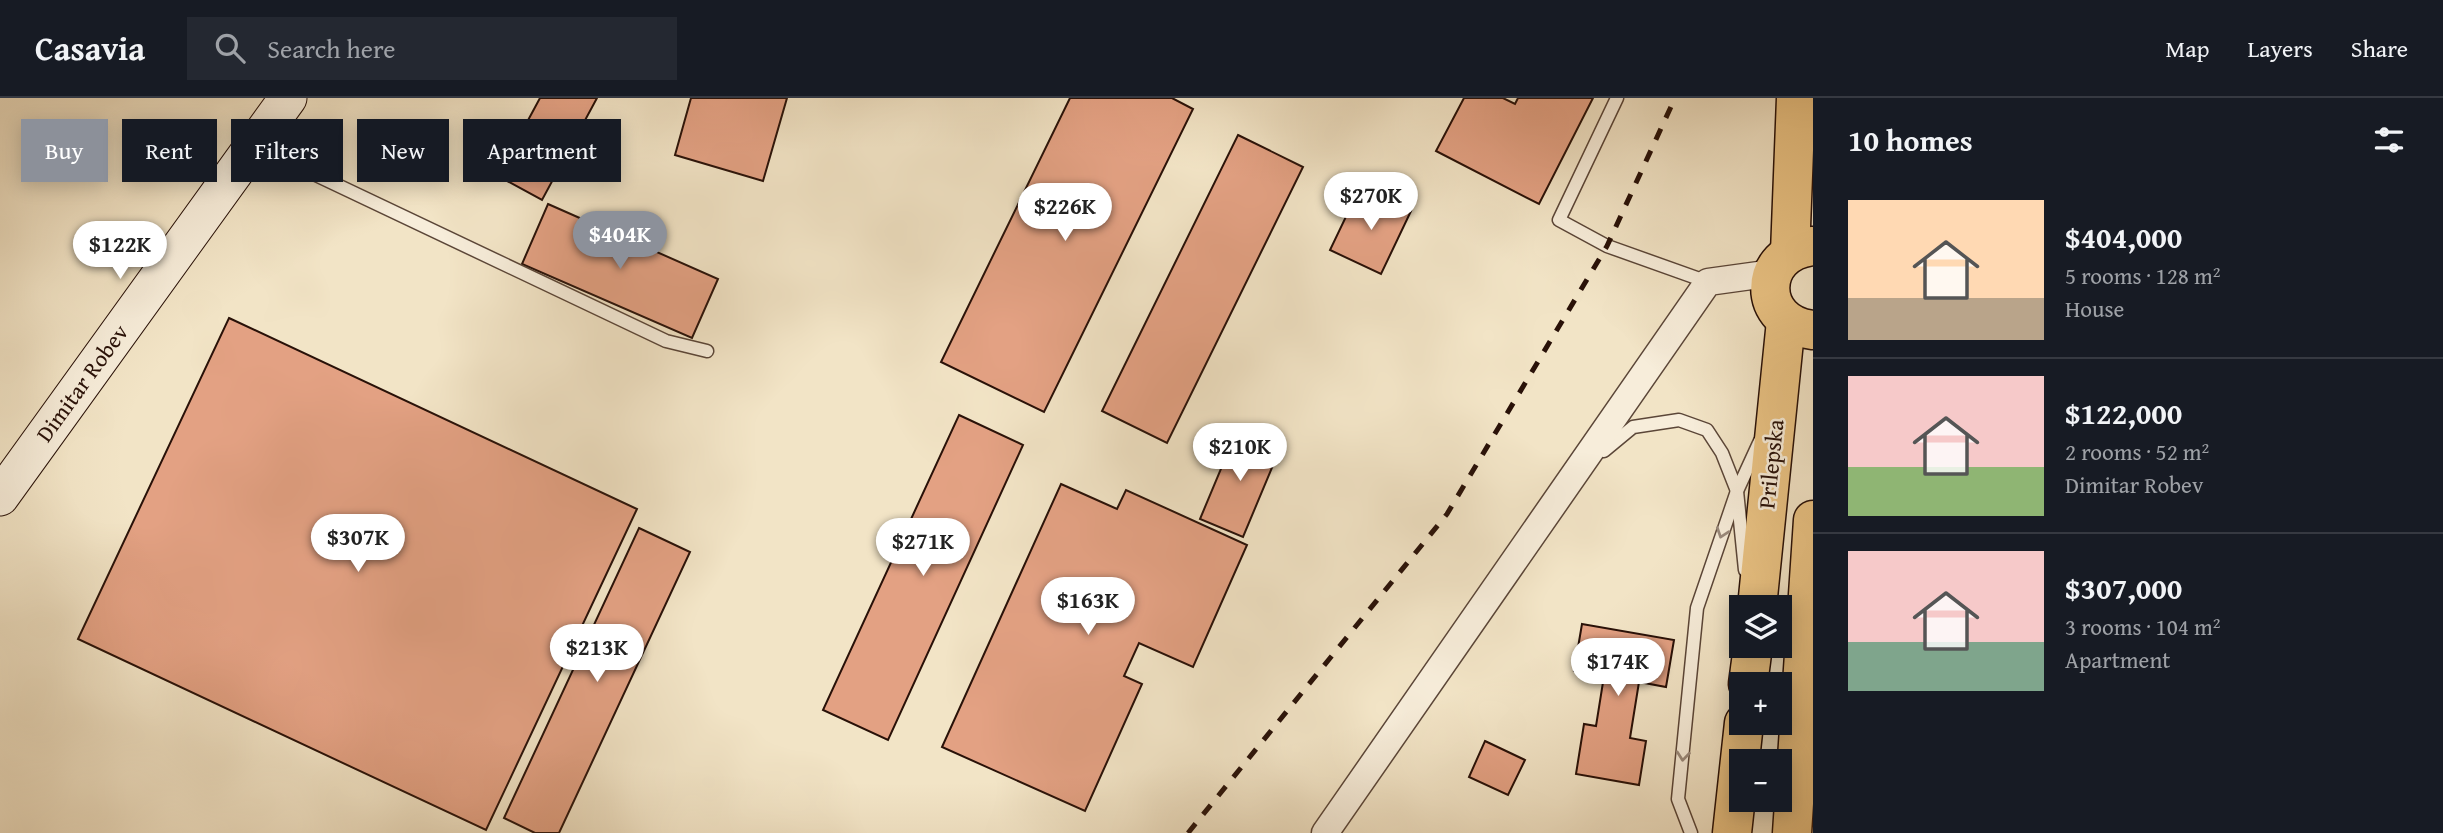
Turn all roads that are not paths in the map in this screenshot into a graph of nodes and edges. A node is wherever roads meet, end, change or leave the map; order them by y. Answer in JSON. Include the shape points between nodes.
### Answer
{"nodes":[{"id":1,"x":288,"y":98,"type":"edge"},
{"id":2,"x":1617,"y":98,"type":"edge"},
{"id":3,"x":1796,"y":98,"type":"edge"},
{"id":4,"x":273,"y":119,"type":"edge"},
{"id":5,"x":231,"y":177,"type":"edge"},
{"id":6,"x":331,"y":182,"type":"edge"},
{"id":7,"x":1792,"y":257,"type":"edge"},
{"id":8,"x":1708,"y":282,"type":"junction"},
{"id":9,"x":1800,"y":326,"type":"edge"},
{"id":10,"x":707,"y":351,"type":"dead end"},
{"id":11,"x":1778,"y":403,"type":"junction"},
{"id":12,"x":1737,"y":491,"type":"junction"},
{"id":13,"x":0,"y":497,"type":"edge"},
{"id":14,"x":1813,"y":520,"type":"edge"},
{"id":15,"x":1537,"y":528,"type":"junction"},
{"id":16,"x":1747,"y":595,"type":"edge"},
{"id":17,"x":1757,"y":595,"type":"edge"},
{"id":18,"x":1743,"y":735,"type":"edge"},
{"id":19,"x":1325,"y":833,"type":"edge"},
{"id":20,"x":1690,"y":833,"type":"edge"},
{"id":21,"x":1732,"y":833,"type":"edge"},
{"id":22,"x":1792,"y":833,"type":"edge"}],
"edges":[{"from":1,"to":4,"type":"street","name":"Dimitar Robev"},
{"from":2,"to":8,"type":"lane","via":[[1559,220],[1607,247]]},
{"from":3,"to":7,"type":"main road"},
{"from":5,"to":13,"type":"street","name":"Dimitar Robev"},
{"from":6,"to":10,"type":"lane","via":[[666,341]]},
{"from":7,"to":8,"type":"street"},
{"from":7,"to":9,"type":"main road","via":[[1770,286],[1777,312]]},
{"from":8,"to":15,"type":"street"},
{"from":9,"to":11,"type":"main road","name":"Prilepska"},
{"from":11,"to":12,"type":"lane"},
{"from":11,"to":17,"type":"main road","name":"Prilepska"},
{"from":12,"to":15,"type":"lane","via":[[1707,430],[1679,420],[1646,424],[1633,427],[1609,444]]},
{"from":12,"to":16,"type":"lane"},
{"from":12,"to":20,"type":"lane","one_way":true,"via":[[1697,608],[1678,799]]},
{"from":14,"to":22,"type":"main road"},
{"from":15,"to":19,"type":"street"},
{"from":18,"to":21,"type":"main road"}]}
